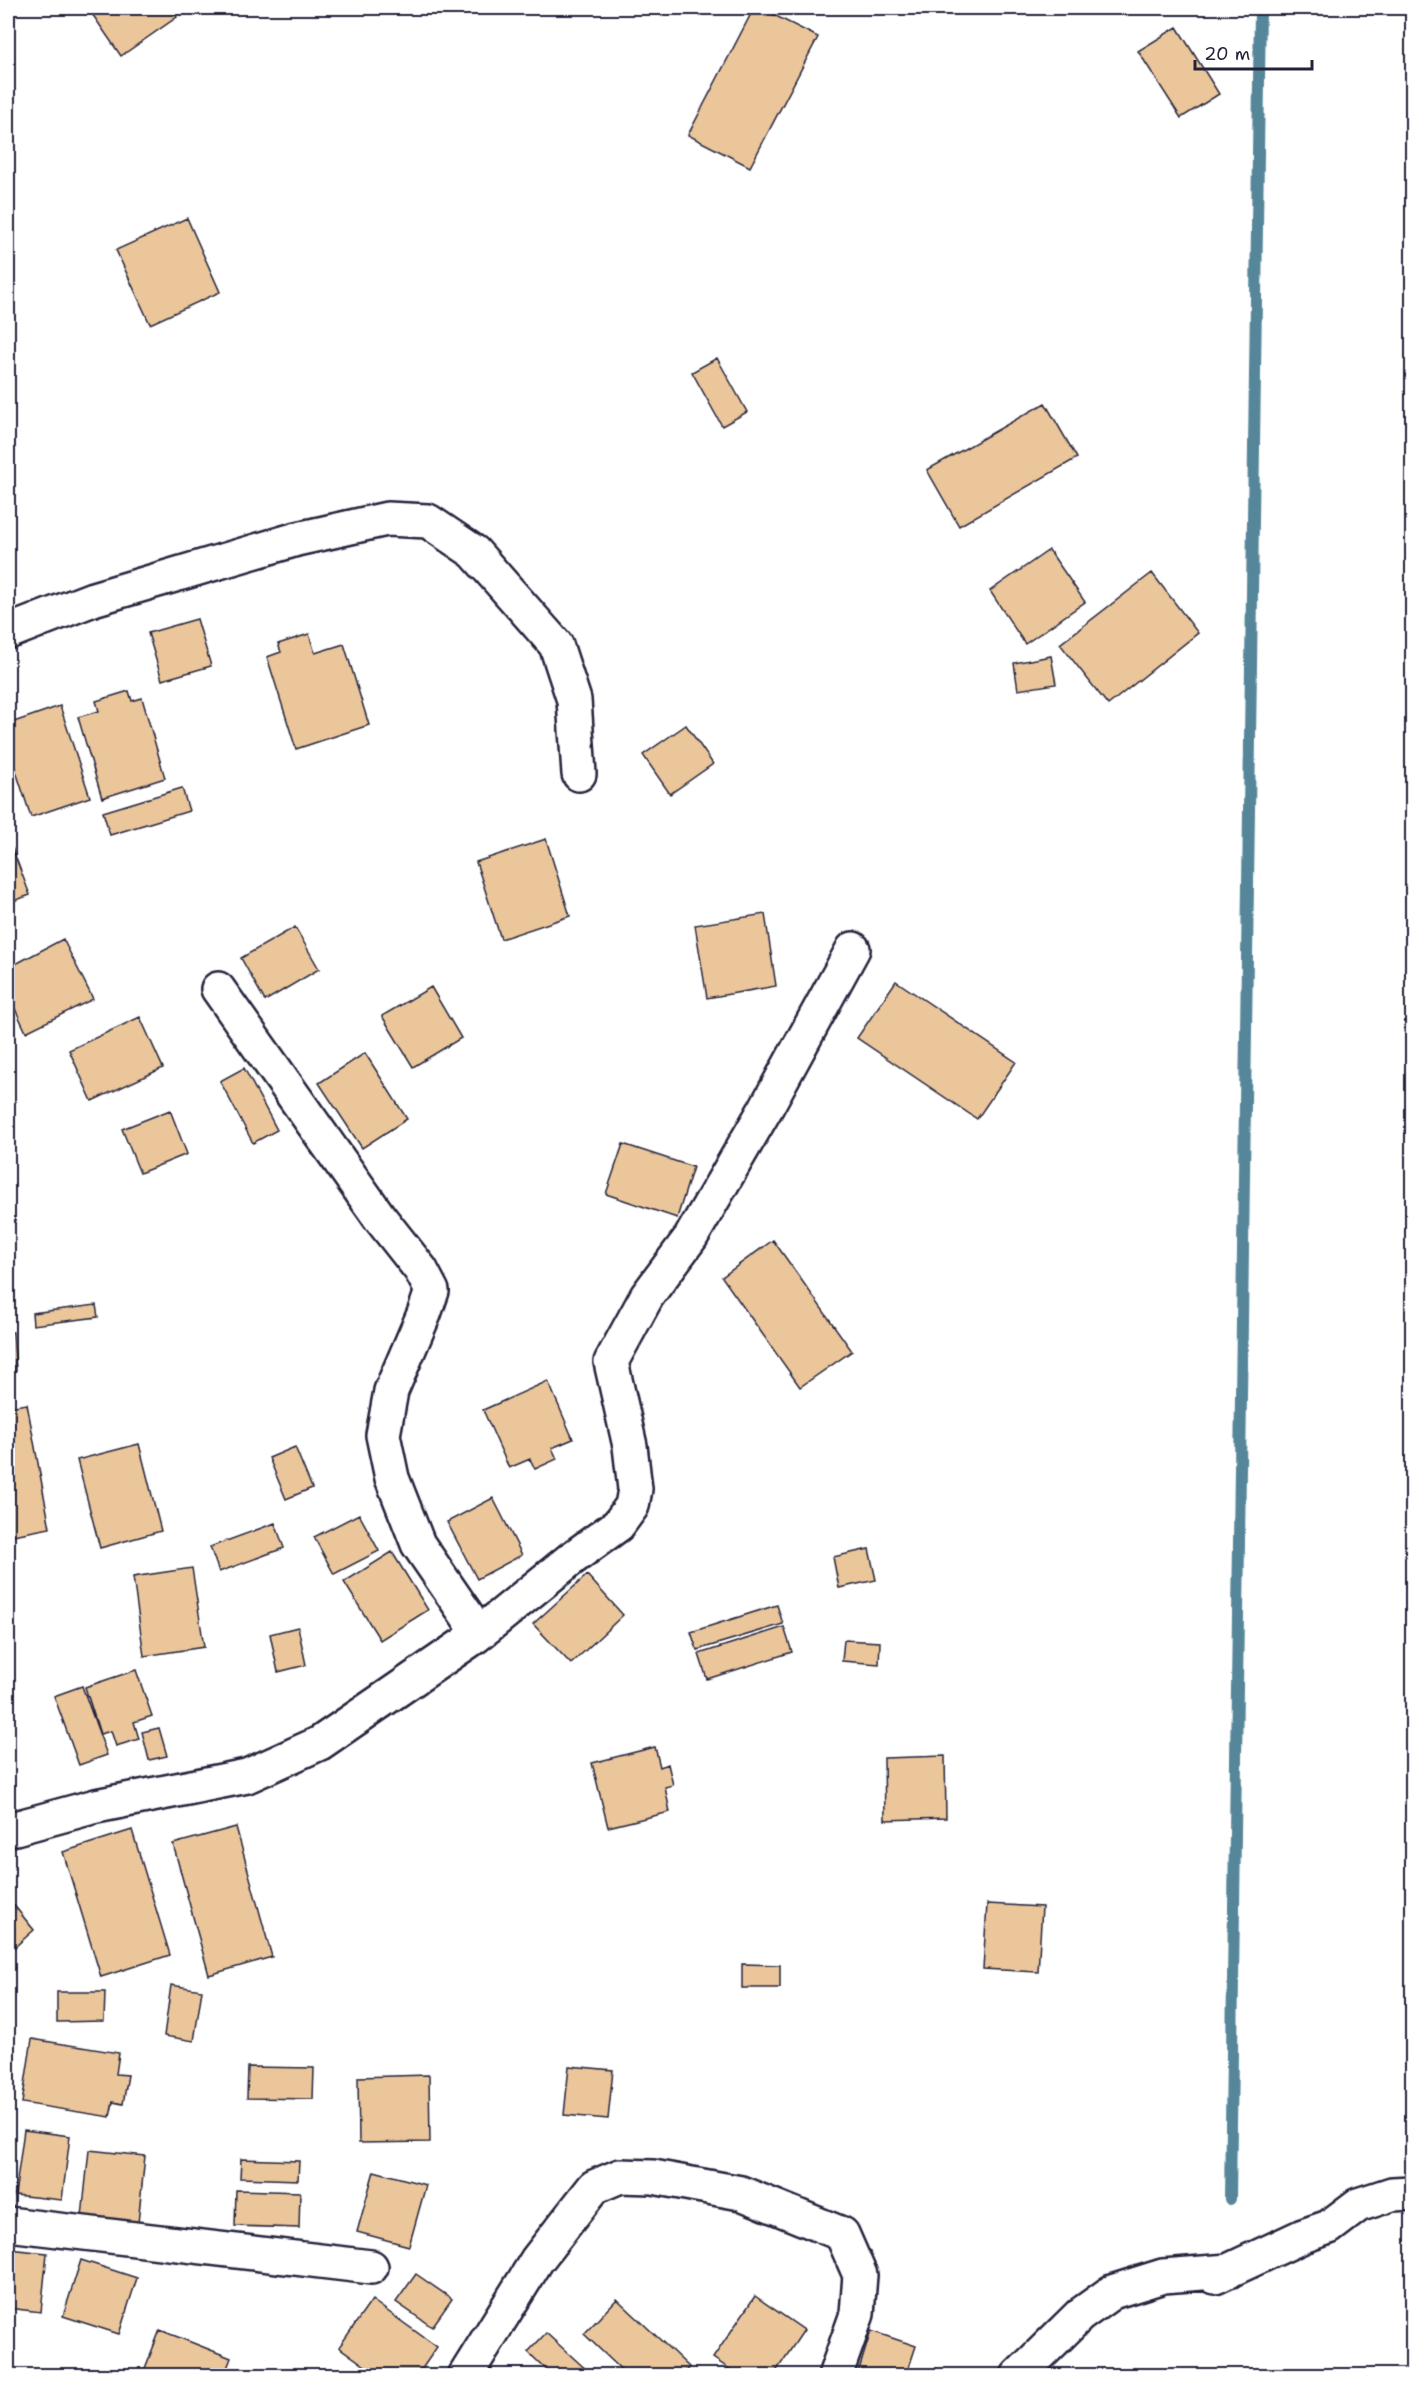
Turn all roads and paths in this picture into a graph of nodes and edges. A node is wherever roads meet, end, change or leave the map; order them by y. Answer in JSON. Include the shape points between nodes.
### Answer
{"nodes":[{"id":1,"x":8,"y":632,"type":"edge"},
{"id":2,"x":579,"y":774,"type":"dead end"},
{"id":3,"x":853,"y":949,"type":"dead end"},
{"id":4,"x":218,"y":989,"type":"dead end"},
{"id":5,"x":478,"y":1633,"type":"junction"},
{"id":6,"x":8,"y":1830,"type":"edge"},
{"id":7,"x":1413,"y":2193,"type":"edge"},
{"id":8,"x":8,"y":2224,"type":"edge"},
{"id":9,"x":371,"y":2267,"type":"dead end"},
{"id":10,"x":465,"y":2376,"type":"edge"},
{"id":11,"x":835,"y":2376,"type":"edge"},
{"id":12,"x":1018,"y":2376,"type":"edge"}],
"edges":[{"from":1,"to":2,"type":"street","via":[[93,599],[297,539],[387,519],[428,520],[474,552],[556,645],[574,700]]},
{"from":3,"to":5,"type":"street","via":[[697,1227],[647,1296],[611,1362],[630,1446],[636,1489],[632,1506],[618,1524]]},
{"from":4,"to":5,"type":"street","via":[[421,1270],[432,1291],[391,1391],[383,1435],[392,1478],[418,1544]]},
{"from":5,"to":6,"type":"street","via":[[320,1743],[247,1776],[96,1806]]},
{"from":7,"to":12,"type":"street","via":[[1392,2194],[1358,2205],[1329,2227],[1222,2274],[1163,2276],[1112,2292],[1080,2315]]},
{"from":8,"to":9,"type":"street"},
{"from":10,"to":11,"type":"street","via":[[537,2260],[594,2187],[620,2176],[653,2177],[741,2193],[842,2234],[860,2275],[857,2314]]}]}
